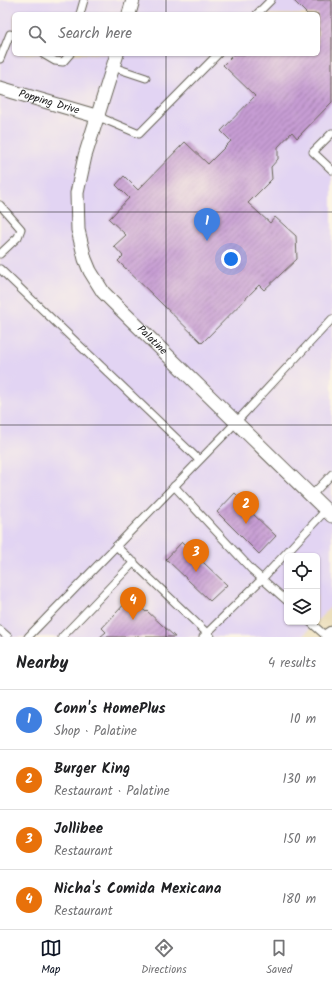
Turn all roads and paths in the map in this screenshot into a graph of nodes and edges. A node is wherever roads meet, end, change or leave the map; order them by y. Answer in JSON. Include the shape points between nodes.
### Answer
{"nodes":[{"id":1,"x":84,"y":0,"type":"edge"},
{"id":2,"x":133,"y":0,"type":"edge"},
{"id":3,"x":271,"y":0,"type":"edge"},
{"id":4,"x":81,"y":12,"type":"edge"},
{"id":5,"x":130,"y":12,"type":"edge"},
{"id":6,"x":259,"y":12,"type":"edge"},
{"id":7,"x":12,"y":35,"type":"edge"},
{"id":8,"x":46,"y":56,"type":"edge"},
{"id":9,"x":68,"y":56,"type":"edge"},
{"id":10,"x":116,"y":56,"type":"edge"},
{"id":11,"x":216,"y":56,"type":"edge"},
{"id":12,"x":0,"y":59,"type":"edge"},
{"id":13,"x":113,"y":67,"type":"junction"},
{"id":14,"x":146,"y":78,"type":"dead end"},
{"id":15,"x":0,"y":88,"type":"edge"},
{"id":16,"x":98,"y":117,"type":"junction"},
{"id":17,"x":332,"y":133,"type":"edge"},
{"id":18,"x":332,"y":170,"type":"edge"},
{"id":19,"x":0,"y":205,"type":"edge"},
{"id":20,"x":0,"y":254,"type":"edge"},
{"id":21,"x":0,"y":269,"type":"edge"},
{"id":22,"x":331,"y":322,"type":"edge"},
{"id":23,"x":236,"y":422,"type":"junction"},
{"id":24,"x":199,"y":460,"type":"junction"},
{"id":25,"x":332,"y":474,"type":"edge"},
{"id":26,"x":174,"y":486,"type":"junction"},
{"id":27,"x":311,"y":496,"type":"junction"},
{"id":28,"x":329,"y":513,"type":"edge"},
{"id":29,"x":116,"y":546,"type":"junction"},
{"id":30,"x":134,"y":562,"type":"junction"},
{"id":31,"x":262,"y":579,"type":"junction"},
{"id":32,"x":284,"y":598,"type":"edge"},
{"id":33,"x":313,"y":625,"type":"edge"},
{"id":34,"x":0,"y":630,"type":"edge"},
{"id":35,"x":30,"y":636,"type":"edge"},
{"id":36,"x":207,"y":636,"type":"edge"},
{"id":37,"x":8,"y":637,"type":"edge"},
{"id":38,"x":62,"y":637,"type":"edge"},
{"id":39,"x":327,"y":637,"type":"edge"}],
"edges":[{"from":1,"to":4,"type":"lane"},
{"from":2,"to":5,"type":"street"},
{"from":3,"to":6,"type":"lane"},
{"from":7,"to":12,"type":"lane","via":[[10,34]]},
{"from":8,"to":9,"type":"lane","via":[[54,61],[63,62]]},
{"from":10,"to":13,"type":"street","name":"Palatine"},
{"from":11,"to":16,"type":"lane","via":[[138,134]]},
{"from":13,"to":14,"type":"lane"},
{"from":13,"to":16,"type":"street","name":"Palatine"},
{"from":15,"to":16,"type":"street","name":"Popping Drive"},
{"from":16,"to":23,"type":"street","name":"Palatine","via":[[85,156],[77,193],[78,230],[90,271],[103,292]]},
{"from":17,"to":18,"type":"lane","via":[[313,152]]},
{"from":19,"to":20,"type":"lane","via":[[21,229],[18,237]]},
{"from":21,"to":24,"type":"lane"},
{"from":22,"to":23,"type":"lane"},
{"from":23,"to":24,"type":"lane"},
{"from":23,"to":27,"type":"street","name":"Palatine"},
{"from":24,"to":26,"type":"lane"},
{"from":25,"to":27,"type":"lane"},
{"from":26,"to":29,"type":"lane"},
{"from":26,"to":31,"type":"lane"},
{"from":27,"to":28,"type":"street","name":"Palatine"},
{"from":28,"to":31,"type":"lane"},
{"from":29,"to":30,"type":"lane"},
{"from":29,"to":35,"type":"lane"},
{"from":30,"to":36,"type":"lane"},
{"from":30,"to":38,"type":"lane"},
{"from":31,"to":32,"type":"lane"},
{"from":31,"to":36,"type":"lane"},
{"from":33,"to":39,"type":"lane"},
{"from":34,"to":37,"type":"lane"}]}
